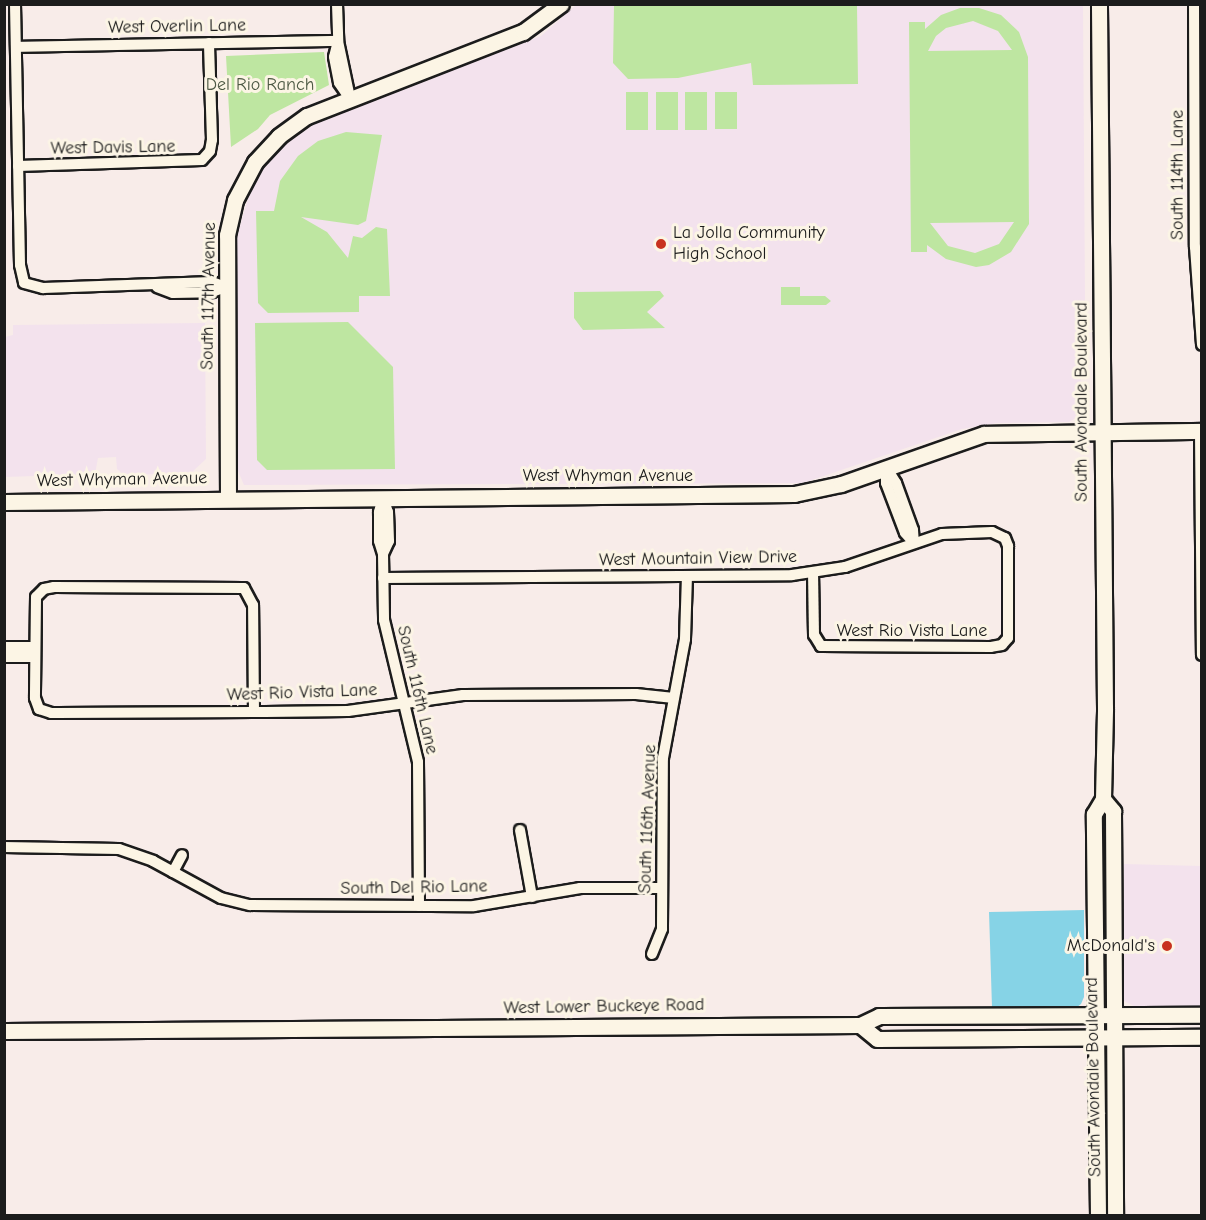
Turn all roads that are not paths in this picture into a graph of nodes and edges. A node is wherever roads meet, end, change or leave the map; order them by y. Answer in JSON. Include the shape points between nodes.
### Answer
{"nodes":[{"id":1,"x":15,"y":4,"type":"edge"},
{"id":2,"x":337,"y":4,"type":"edge"},
{"id":3,"x":561,"y":4,"type":"edge"},
{"id":4,"x":1100,"y":4,"type":"edge"},
{"id":5,"x":1194,"y":4,"type":"edge"},
{"id":6,"x":338,"y":41,"type":"junction"},
{"id":7,"x":209,"y":43,"type":"junction"},
{"id":8,"x":16,"y":47,"type":"junction"},
{"id":9,"x":350,"y":99,"type":"junction"},
{"id":10,"x":1198,"y":110,"type":"edge"},
{"id":11,"x":18,"y":166,"type":"junction"},
{"id":12,"x":1198,"y":230,"type":"edge"},
{"id":13,"x":226,"y":287,"type":"junction"},
{"id":14,"x":1202,"y":345,"type":"edge"},
{"id":15,"x":1102,"y":432,"type":"junction"},
{"id":16,"x":1201,"y":432,"type":"edge"},
{"id":17,"x":886,"y":467,"type":"junction"},
{"id":18,"x":383,"y":497,"type":"junction"},
{"id":19,"x":228,"y":499,"type":"junction"},
{"id":20,"x":4,"y":502,"type":"edge"},
{"id":21,"x":1201,"y":513,"type":"edge"},
{"id":22,"x":914,"y":543,"type":"junction"},
{"id":23,"x":813,"y":573,"type":"junction"},
{"id":24,"x":687,"y":576,"type":"junction"},
{"id":25,"x":383,"y":578,"type":"junction"},
{"id":26,"x":1006,"y":642,"type":"joint"},
{"id":27,"x":4,"y":647,"type":"edge"},
{"id":28,"x":35,"y":652,"type":"junction"},
{"id":29,"x":1202,"y":655,"type":"edge"},
{"id":30,"x":4,"y":657,"type":"edge"},
{"id":31,"x":674,"y":698,"type":"junction"},
{"id":32,"x":405,"y":703,"type":"junction"},
{"id":33,"x":254,"y":712,"type":"junction"},
{"id":34,"x":1103,"y":799,"type":"junction"},
{"id":35,"x":520,"y":830,"type":"dead end"},
{"id":36,"x":4,"y":846,"type":"edge"},
{"id":37,"x":182,"y":855,"type":"dead end"},
{"id":38,"x":173,"y":872,"type":"junction"},
{"id":39,"x":662,"y":888,"type":"junction"},
{"id":40,"x":532,"y":897,"type":"junction"},
{"id":41,"x":419,"y":906,"type":"junction"},
{"id":42,"x":652,"y":954,"type":"dead end"},
{"id":43,"x":1202,"y":1015,"type":"edge"},
{"id":44,"x":1096,"y":1017,"type":"junction"},
{"id":45,"x":1112,"y":1017,"type":"junction"},
{"id":46,"x":860,"y":1025,"type":"junction"},
{"id":47,"x":4,"y":1031,"type":"edge"},
{"id":48,"x":1202,"y":1037,"type":"edge"},
{"id":49,"x":1096,"y":1039,"type":"junction"},
{"id":50,"x":1112,"y":1039,"type":"junction"},
{"id":51,"x":1098,"y":1215,"type":"edge"},
{"id":52,"x":1115,"y":1215,"type":"edge"}],
"edges":[{"from":1,"to":8,"type":"street"},
{"from":2,"to":6,"type":"street"},
{"from":3,"to":9,"type":"main road","name":"South 117th Avenue","via":[[523,32]]},
{"from":4,"to":15,"type":"main road","name":"South Avondale Boulevard"},
{"from":5,"to":10,"type":"street","name":"South 114th Lane"},
{"from":6,"to":7,"type":"street","name":"West Overlin Lane"},
{"from":6,"to":9,"type":"street"},
{"from":7,"to":8,"type":"street","name":"West Overlin Lane"},
{"from":7,"to":11,"type":"street","name":"West Davis Lane","via":[[212,140],[207,156],[189,164]]},
{"from":8,"to":11,"type":"street"},
{"from":9,"to":13,"type":"main road","name":"South 117th Avenue","via":[[288,128],[248,171],[229,223]]},
{"from":10,"to":12,"type":"street","name":"South 114th Lane"},
{"from":11,"to":13,"type":"street","via":[[20,271],[24,283],[43,288],[157,287],[173,293],[212,292]]},
{"from":12,"to":14,"type":"street","name":"South 114th Lane"},
{"from":13,"to":19,"type":"main road","name":"South 117th Avenue"},
{"from":15,"to":16,"type":"main road","name":"West Whyman Avenue"},
{"from":15,"to":17,"type":"main road","name":"West Whyman Avenue","via":[[984,434]]},
{"from":15,"to":34,"type":"main road","name":"South Avondale Boulevard"},
{"from":16,"to":21,"type":"street"},
{"from":17,"to":18,"type":"main road","name":"West Whyman Avenue","via":[[826,489],[794,494]]},
{"from":17,"to":22,"type":"street","via":[[890,493],[905,533]]},
{"from":18,"to":19,"type":"main road","name":"West Whyman Avenue"},
{"from":18,"to":25,"type":"street","name":"South 116th Lane","via":[[379,512]]},
{"from":19,"to":20,"type":"main road","name":"West Whyman Avenue"},
{"from":21,"to":29,"type":"street"},
{"from":22,"to":23,"type":"street","name":"West Mountain View Drive","via":[[857,564]]},
{"from":22,"to":26,"type":"street","name":"West Mountain View Drive","via":[[959,533],[997,533],[1005,538],[1009,562]]},
{"from":23,"to":24,"type":"street","name":"West Mountain View Drive"},
{"from":23,"to":26,"type":"street","name":"West Rio Vista Lane","via":[[817,644],[831,648],[992,647]]},
{"from":24,"to":25,"type":"street","name":"West Mountain View Drive"},
{"from":24,"to":31,"type":"street","name":"South 116th Avenue","via":[[686,633]]},
{"from":25,"to":32,"type":"street","name":"South 116th Lane","via":[[386,629]]},
{"from":27,"to":28,"type":"street"},
{"from":28,"to":30,"type":"street"},
{"from":28,"to":33,"type":"street","name":"West Rio Vista Lane","via":[[35,698],[39,709],[57,713]]},
{"from":28,"to":33,"type":"street","via":[[34,608],[39,592],[54,587],[239,586],[248,591],[253,605]]},
{"from":31,"to":32,"type":"street","name":"West Rio Vista Lane","via":[[629,694],[463,695]]},
{"from":31,"to":39,"type":"street","name":"South 116th Avenue","via":[[663,758]]},
{"from":32,"to":33,"type":"street","name":"West Rio Vista Lane","via":[[357,711]]},
{"from":32,"to":41,"type":"street","name":"South 116th Lane","via":[[418,762]]},
{"from":34,"to":44,"type":"main road","name":"South Avondale Boulevard","via":[[1094,814]]},
{"from":34,"to":45,"type":"main road","name":"South Avondale Boulevard","via":[[1113,811]]},
{"from":35,"to":40,"type":"street"},
{"from":36,"to":38,"type":"street","name":"South Del Rio Lane","via":[[110,847],[135,853]]},
{"from":37,"to":38,"type":"street"},
{"from":38,"to":41,"type":"street","name":"South Del Rio Lane","via":[[241,904]]},
{"from":39,"to":40,"type":"street","name":"South Del Rio Lane","via":[[580,888]]},
{"from":39,"to":42,"type":"street","name":"South 116th Avenue","via":[[661,936]]},
{"from":40,"to":41,"type":"street","name":"South Del Rio Lane","via":[[481,905]]},
{"from":43,"to":45,"type":"main road","name":"West Lower Buckeye Road"},
{"from":44,"to":45,"type":"main road","name":"West Lower Buckeye Road"},
{"from":44,"to":46,"type":"main road","name":"West Lower Buckeye Road","via":[[879,1016]]},
{"from":44,"to":49,"type":"main road","name":"South Avondale Boulevard"},
{"from":45,"to":50,"type":"main road","name":"South Avondale Boulevard"},
{"from":46,"to":47,"type":"main road","name":"West Lower Buckeye Road"},
{"from":46,"to":49,"type":"main road","via":[[877,1039]]},
{"from":48,"to":50,"type":"main road"},
{"from":49,"to":50,"type":"main road"},
{"from":49,"to":51,"type":"main road","name":"South Avondale Boulevard"},
{"from":50,"to":52,"type":"main road","name":"South Avondale Boulevard"}]}
